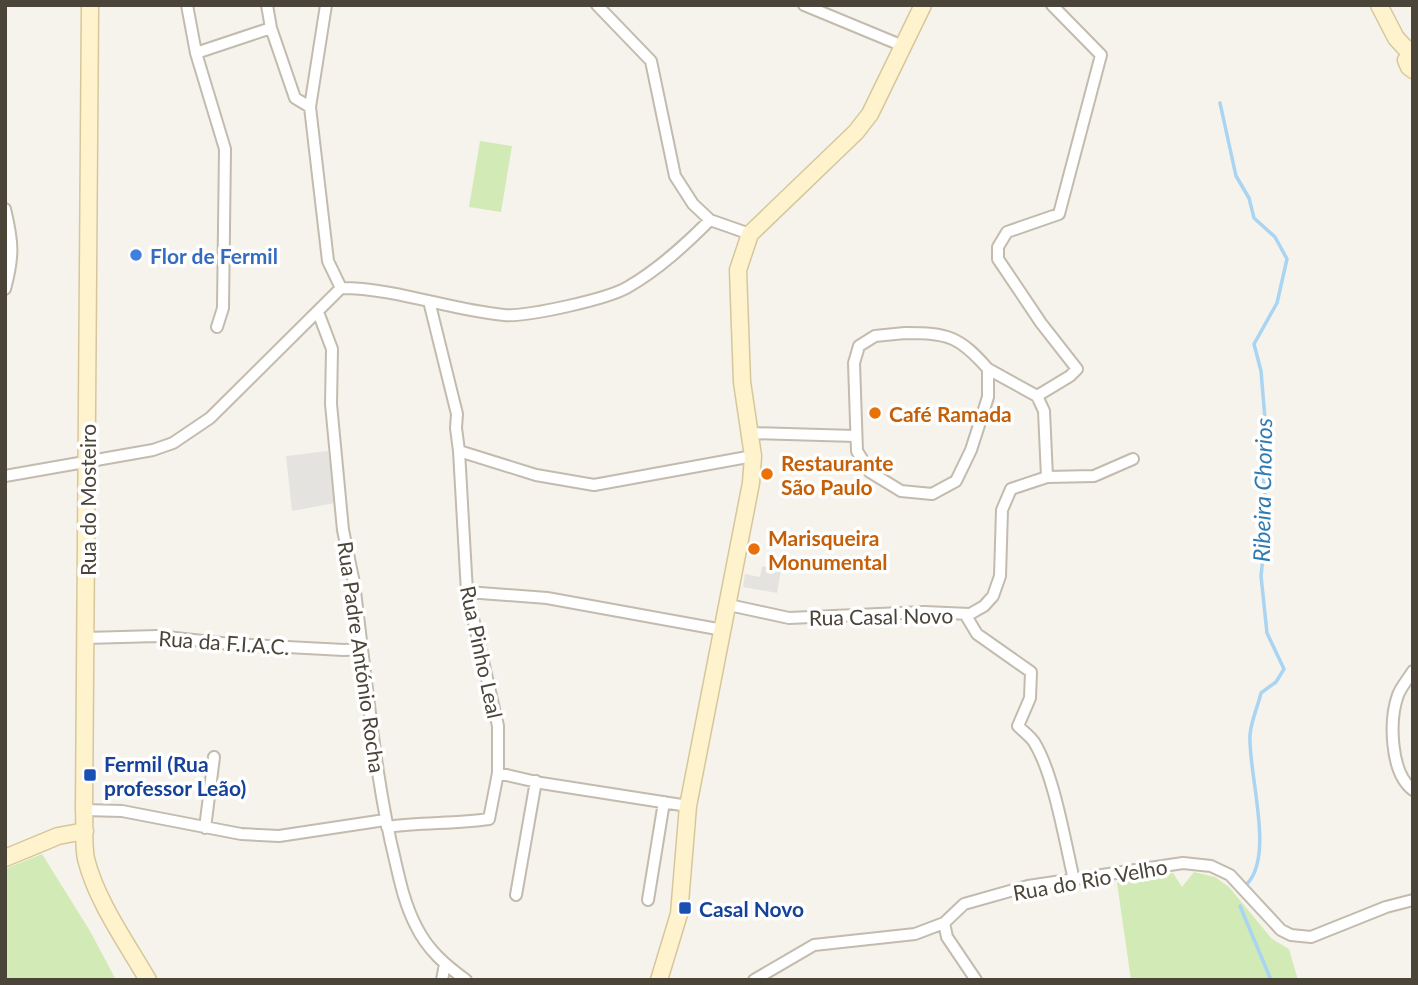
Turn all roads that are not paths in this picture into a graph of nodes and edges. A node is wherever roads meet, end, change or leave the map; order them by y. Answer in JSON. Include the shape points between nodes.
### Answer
{"nodes":[{"id":1,"x":90,"y":5,"type":"edge"},
{"id":2,"x":187,"y":5,"type":"edge"},
{"id":3,"x":267,"y":5,"type":"edge"},
{"id":4,"x":326,"y":5,"type":"edge"},
{"id":5,"x":597,"y":5,"type":"edge"},
{"id":6,"x":804,"y":5,"type":"edge"},
{"id":7,"x":923,"y":5,"type":"edge"},
{"id":8,"x":1052,"y":5,"type":"edge"},
{"id":9,"x":1379,"y":5,"type":"edge"},
{"id":10,"x":271,"y":28,"type":"junction"},
{"id":11,"x":902,"y":46,"type":"junction"},
{"id":12,"x":1411,"y":50,"type":"edge"},
{"id":13,"x":196,"y":53,"type":"junction"},
{"id":14,"x":1413,"y":71,"type":"edge"},
{"id":15,"x":310,"y":107,"type":"junction"},
{"id":16,"x":5,"y":209,"type":"edge"},
{"id":17,"x":710,"y":220,"type":"junction"},
{"id":18,"x":750,"y":234,"type":"junction"},
{"id":19,"x":341,"y":288,"type":"junction"},
{"id":20,"x":5,"y":289,"type":"edge"},
{"id":21,"x":429,"y":301,"type":"junction"},
{"id":22,"x":318,"y":312,"type":"junction"},
{"id":23,"x":217,"y":327,"type":"dead end"},
{"id":24,"x":988,"y":369,"type":"junction"},
{"id":25,"x":1037,"y":396,"type":"junction"},
{"id":26,"x":750,"y":433,"type":"junction"},
{"id":27,"x":855,"y":436,"type":"junction"},
{"id":28,"x":459,"y":451,"type":"junction"},
{"id":29,"x":753,"y":456,"type":"junction"},
{"id":30,"x":1133,"y":459,"type":"dead end"},
{"id":31,"x":86,"y":462,"type":"junction"},
{"id":32,"x":5,"y":476,"type":"edge"},
{"id":33,"x":1047,"y":477,"type":"junction"},
{"id":34,"x":467,"y":592,"type":"junction"},
{"id":35,"x":729,"y":605,"type":"junction"},
{"id":36,"x":964,"y":614,"type":"junction"},
{"id":37,"x":723,"y":630,"type":"junction"},
{"id":38,"x":86,"y":638,"type":"junction"},
{"id":39,"x":362,"y":649,"type":"junction"},
{"id":40,"x":1413,"y":671,"type":"edge"},
{"id":41,"x":214,"y":757,"type":"dead end"},
{"id":42,"x":498,"y":773,"type":"junction"},
{"id":43,"x":536,"y":781,"type":"junction"},
{"id":44,"x":1413,"y":790,"type":"edge"},
{"id":45,"x":664,"y":802,"type":"junction"},
{"id":46,"x":688,"y":806,"type":"junction"},
{"id":47,"x":84,"y":810,"type":"junction"},
{"id":48,"x":386,"y":823,"type":"junction"},
{"id":49,"x":205,"y":828,"type":"junction"},
{"id":50,"x":85,"y":831,"type":"junction"},
{"id":51,"x":5,"y":858,"type":"edge"},
{"id":52,"x":1074,"y":880,"type":"junction"},
{"id":53,"x":516,"y":895,"type":"dead end"},
{"id":54,"x":648,"y":900,"type":"dead end"},
{"id":55,"x":1413,"y":900,"type":"edge"},
{"id":56,"x":944,"y":923,"type":"junction"},
{"id":57,"x":445,"y":964,"type":"junction"},
{"id":58,"x":148,"y":980,"type":"edge"},
{"id":59,"x":442,"y":980,"type":"edge"},
{"id":60,"x":466,"y":980,"type":"edge"},
{"id":61,"x":659,"y":980,"type":"edge"},
{"id":62,"x":754,"y":980,"type":"edge"},
{"id":63,"x":976,"y":980,"type":"edge"}],
"edges":[{"from":1,"to":31,"type":"main road","name":"Rua do Mosteiro"},
{"from":2,"to":13,"type":"street"},
{"from":3,"to":10,"type":"street"},
{"from":4,"to":15,"type":"street"},
{"from":5,"to":17,"type":"street","via":[[651,61],[675,176]]},
{"from":6,"to":11,"type":"street"},
{"from":7,"to":11,"type":"main road"},
{"from":8,"to":25,"type":"street","via":[[1101,55],[1059,214],[1007,232],[998,247],[998,259],[1077,369]]},
{"from":9,"to":12,"type":"main road","via":[[1396,38]]},
{"from":10,"to":13,"type":"street"},
{"from":10,"to":15,"type":"street","via":[[295,98]]},
{"from":11,"to":18,"type":"main road","via":[[870,114],[856,132]]},
{"from":12,"to":14,"type":"main road","via":[[1406,60]]},
{"from":13,"to":23,"type":"street","via":[[225,149],[223,308]]},
{"from":15,"to":19,"type":"street","via":[[328,261]]},
{"from":16,"to":20,"type":"street","via":[[13,260]]},
{"from":17,"to":18,"type":"street"},
{"from":17,"to":21,"type":"street","via":[[626,289],[558,309],[505,315]]},
{"from":18,"to":26,"type":"main road","via":[[738,270],[742,382]]},
{"from":19,"to":21,"type":"street","via":[[370,288]]},
{"from":19,"to":22,"type":"street"},
{"from":21,"to":28,"type":"street","name":"Rua Pinho Leal","via":[[457,414]]},
{"from":22,"to":31,"type":"street","via":[[210,418],[173,443]]},
{"from":22,"to":39,"type":"street","name":"Rua Padre António Rocha","via":[[332,349],[331,404],[343,530]]},
{"from":24,"to":25,"type":"street"},
{"from":24,"to":27,"type":"street","via":[[957,340],[937,333],[875,336],[859,346],[854,363]]},
{"from":24,"to":27,"type":"street","via":[[988,397],[971,450],[956,481],[932,494],[901,491],[870,472],[857,452]]},
{"from":25,"to":33,"type":"street","via":[[1044,411]]},
{"from":26,"to":27,"type":"street"},
{"from":26,"to":29,"type":"main road"},
{"from":28,"to":29,"type":"street","via":[[536,475],[594,485]]},
{"from":28,"to":34,"type":"street","name":"Rua Pinho Leal"},
{"from":29,"to":35,"type":"main road"},
{"from":30,"to":33,"type":"street","via":[[1094,476]]},
{"from":31,"to":32,"type":"street"},
{"from":31,"to":38,"type":"main road","name":"Rua do Mosteiro"},
{"from":33,"to":36,"type":"street","name":"Rua Casal Novo","via":[[1011,489],[1002,510],[1000,576],[993,596],[984,606]]},
{"from":34,"to":37,"type":"street","via":[[547,598]]},
{"from":34,"to":42,"type":"street","name":"Rua Pinho Leal","via":[[498,726]]},
{"from":35,"to":36,"type":"street","name":"Rua Casal Novo","via":[[789,618]]},
{"from":35,"to":37,"type":"main road"},
{"from":36,"to":52,"type":"street","via":[[977,634],[1031,672],[1030,698],[1018,726],[1033,741],[1045,766]]},
{"from":37,"to":46,"type":"main road"},
{"from":38,"to":39,"type":"street","name":"Rua da F.I.A.C.","via":[[157,636]]},
{"from":38,"to":47,"type":"main road","name":"Rua do Mosteiro"},
{"from":39,"to":48,"type":"street","name":"Rua Padre António Rocha"},
{"from":40,"to":44,"type":"street","via":[[1398,692],[1392,717],[1394,751],[1405,784]]},
{"from":41,"to":49,"type":"street"},
{"from":42,"to":43,"type":"street"},
{"from":42,"to":48,"type":"street","name":"Rua Pinho Leal","via":[[489,819]]},
{"from":43,"to":45,"type":"street"},
{"from":43,"to":53,"type":"street"},
{"from":45,"to":46,"type":"street"},
{"from":45,"to":54,"type":"street"},
{"from":46,"to":61,"type":"main road","via":[[678,914]]},
{"from":47,"to":49,"type":"street","via":[[122,811]]},
{"from":47,"to":50,"type":"main road","name":"Rua do Mosteiro"},
{"from":48,"to":49,"type":"street","via":[[279,836]]},
{"from":48,"to":57,"type":"street","name":"Rua Padre António Rocha","via":[[402,892],[428,946]]},
{"from":50,"to":51,"type":"main road","via":[[58,836]]},
{"from":50,"to":58,"type":"main road","name":"Rua do Mosteiro","via":[[94,882]]},
{"from":52,"to":55,"type":"street","name":"Rua do Rio Velho","via":[[1183,863],[1211,866],[1230,875],[1281,930],[1311,937]]},
{"from":52,"to":56,"type":"street","name":"Rua do Rio Velho","via":[[1028,886],[964,904]]},
{"from":56,"to":62,"type":"street","name":"Rua do Rio Velho","via":[[915,934],[814,945]]},
{"from":56,"to":63,"type":"street","via":[[947,937]]},
{"from":57,"to":59,"type":"street"},
{"from":57,"to":60,"type":"street","name":"Rua Padre António Rocha"}]}
